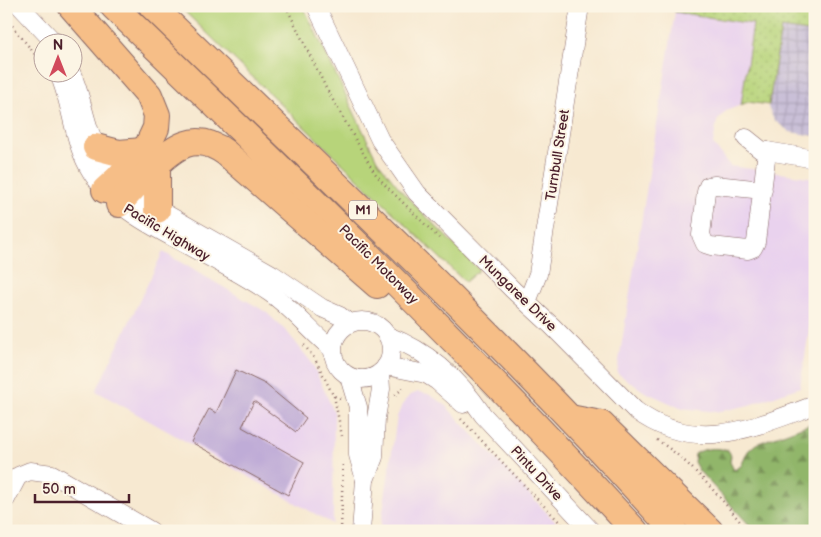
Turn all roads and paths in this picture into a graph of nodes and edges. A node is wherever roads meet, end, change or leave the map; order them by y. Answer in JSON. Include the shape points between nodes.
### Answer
{"nodes":[{"id":1,"x":71,"y":6,"type":"edge"},
{"id":2,"x":113,"y":6,"type":"edge"},
{"id":3,"x":152,"y":6,"type":"edge"},
{"id":4,"x":316,"y":6,"type":"edge"},
{"id":5,"x":580,"y":6,"type":"edge"},
{"id":6,"x":25,"y":11,"type":"edge"},
{"id":7,"x":6,"y":18,"type":"edge"},
{"id":8,"x":36,"y":32,"type":"edge"},
{"id":9,"x":45,"y":32,"type":"edge"},
{"id":10,"x":32,"y":50,"type":"edge"},
{"id":11,"x":62,"y":82,"type":"edge"},
{"id":12,"x":75,"y":82,"type":"edge"},
{"id":13,"x":746,"y":138,"type":"dead end"},
{"id":14,"x":96,"y":147,"type":"junction"},
{"id":15,"x":767,"y":151,"type":"junction"},
{"id":16,"x":150,"y":158,"type":"junction"},
{"id":17,"x":815,"y":159,"type":"edge"},
{"id":18,"x":763,"y":190,"type":"junction"},
{"id":19,"x":118,"y":191,"type":"junction"},
{"id":20,"x":157,"y":210,"type":"junction"},
{"id":21,"x":527,"y":302,"type":"junction"},
{"id":22,"x":420,"y":305,"type":"junction"},
{"id":23,"x":349,"y":324,"type":"junction"},
{"id":24,"x":388,"y":336,"type":"junction"},
{"id":25,"x":332,"y":349,"type":"junction"},
{"id":26,"x":383,"y":370,"type":"junction"},
{"id":27,"x":349,"y":377,"type":"junction"},
{"id":28,"x":408,"y":385,"type":"dead end"},
{"id":29,"x":334,"y":396,"type":"dead end"},
{"id":30,"x":391,"y":398,"type":"dead end"},
{"id":31,"x":815,"y":405,"type":"edge"},
{"id":32,"x":483,"y":415,"type":"junction"},
{"id":33,"x":461,"y":418,"type":"dead end"},
{"id":34,"x":570,"y":418,"type":"junction"},
{"id":35,"x":342,"y":440,"type":"dead end"},
{"id":36,"x":344,"y":454,"type":"dead end"},
{"id":37,"x":365,"y":480,"type":"junction"},
{"id":38,"x":6,"y":499,"type":"edge"},
{"id":39,"x":151,"y":531,"type":"edge"},
{"id":40,"x":341,"y":531,"type":"edge"},
{"id":41,"x":361,"y":531,"type":"edge"},
{"id":42,"x":568,"y":531,"type":"edge"},
{"id":43,"x":591,"y":531,"type":"edge"},
{"id":44,"x":635,"y":531,"type":"edge"},
{"id":45,"x":674,"y":531,"type":"edge"},
{"id":46,"x":710,"y":531,"type":"edge"}],
"edges":[{"from":1,"to":16,"type":"highway","via":[[152,101],[157,115]]},
{"from":2,"to":22,"type":"highway","name":"Pacific Motorway","number":"M1"},
{"from":3,"to":34,"type":"highway","name":"Pacific Motorway","number":"M1","via":[[453,298]]},
{"from":4,"to":21,"type":"street","name":"Mungaree Drive","via":[[380,140],[417,193]]},
{"from":5,"to":21,"type":"street","name":"Turnbull Street","via":[[538,274]]},
{"from":6,"to":8,"type":"street"},
{"from":6,"to":9,"type":"street"},
{"from":7,"to":10,"type":"path"},
{"from":11,"to":19,"type":"street","name":"Pacific Highway","via":[[78,146],[87,164]]},
{"from":12,"to":14,"type":"street","name":"Pacific Highway"},
{"from":13,"to":15,"type":"street"},
{"from":14,"to":16,"type":"highway"},
{"from":14,"to":19,"type":"street","name":"Pacific Highway"},
{"from":15,"to":17,"type":"street"},
{"from":15,"to":18,"type":"street"},
{"from":16,"to":19,"type":"highway"},
{"from":16,"to":20,"type":"highway"},
{"from":16,"to":22,"type":"highway","via":[[182,145],[199,142],[215,146],[388,294]]},
{"from":18,"to":18,"type":"street","via":[[753,248],[705,244],[701,235],[708,186]]},
{"from":19,"to":20,"type":"street","name":"Pacific Highway"},
{"from":19,"to":25,"type":"street","name":"Pacific Highway","via":[[135,216],[271,294]]},
{"from":20,"to":23,"type":"street","name":"Pacific Highway","via":[[272,274]]},
{"from":21,"to":31,"type":"street","name":"Mungaree Drive","via":[[628,405],[668,427],[693,433],[723,434]]},
{"from":22,"to":44,"type":"highway","name":"Pacific Motorway","number":"M1"},
{"from":23,"to":24,"type":"street","via":[[366,321],[375,324]]},
{"from":23,"to":25,"type":"street","via":[[337,334]]},
{"from":24,"to":26,"type":"street","via":[[391,351]]},
{"from":24,"to":32,"type":"street","name":"Pintu Drive","via":[[408,343],[444,369],[472,398]]},
{"from":25,"to":27,"type":"street","via":[[336,366]]},
{"from":26,"to":27,"type":"street","via":[[365,379]]},
{"from":26,"to":32,"type":"street","name":"Pintu Drive","via":[[426,374],[465,406]]},
{"from":26,"to":37,"type":"street","via":[[374,457]]},
{"from":27,"to":37,"type":"street","via":[[358,408],[358,455]]},
{"from":28,"to":30,"type":"path"},
{"from":29,"to":35,"type":"path"},
{"from":32,"to":43,"type":"street","name":"Pintu Drive"},
{"from":33,"to":42,"type":"path"},
{"from":34,"to":45,"type":"highway","name":"Pacific Motorway","number":"M1"},
{"from":34,"to":46,"type":"highway","via":[[601,424]]},
{"from":36,"to":40,"type":"path"},
{"from":37,"to":41,"type":"street"},
{"from":38,"to":39,"type":"street","via":[[18,476],[30,471],[52,474]]}]}
